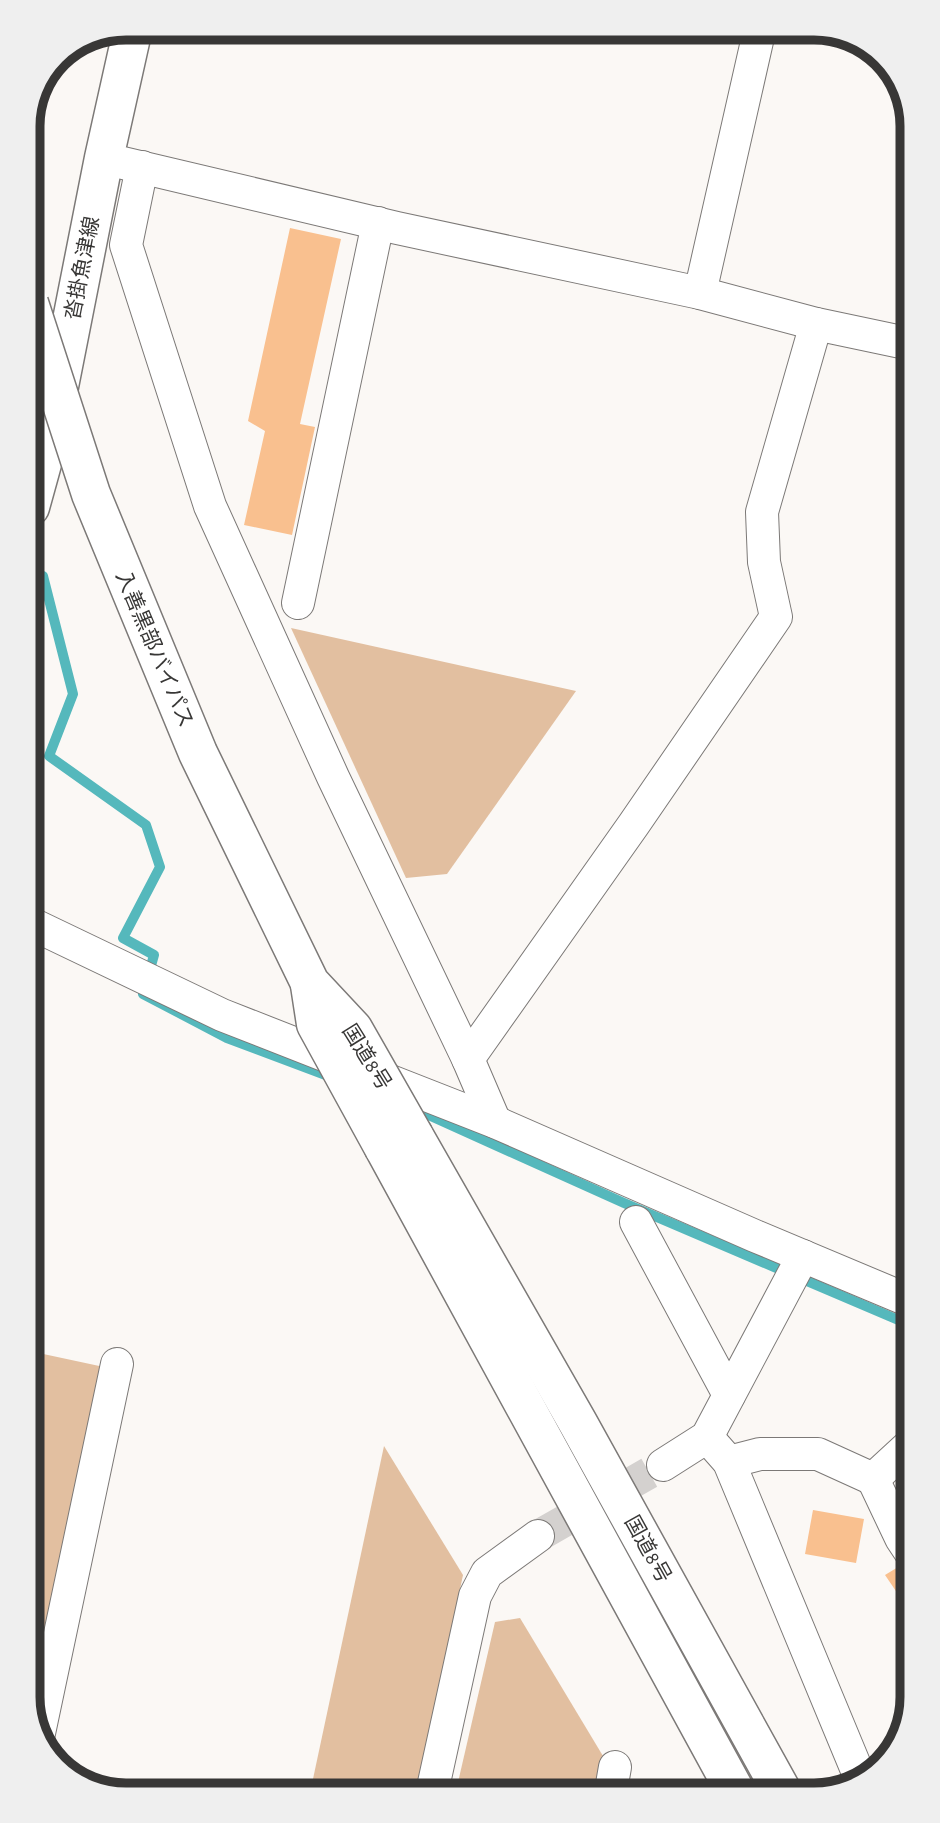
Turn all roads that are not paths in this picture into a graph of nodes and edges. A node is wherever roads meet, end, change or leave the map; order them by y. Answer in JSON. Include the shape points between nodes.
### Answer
{"nodes":[{"id":1,"x":130,"y":40,"type":"edge"},
{"id":2,"x":757,"y":40,"type":"edge"},
{"id":3,"x":104,"y":158,"type":"junction"},
{"id":4,"x":142,"y":167,"type":"junction"},
{"id":5,"x":378,"y":223,"type":"junction"},
{"id":6,"x":700,"y":293,"type":"junction"},
{"id":7,"x":816,"y":324,"type":"junction"},
{"id":8,"x":40,"y":336,"type":"edge"},
{"id":9,"x":900,"y":341,"type":"edge"},
{"id":10,"x":40,"y":470,"type":"edge"},
{"id":11,"x":298,"y":603,"type":"dead end"},
{"id":12,"x":40,"y":929,"type":"edge"},
{"id":13,"x":310,"y":983,"type":"joint"},
{"id":14,"x":468,"y":1059,"type":"junction"},
{"id":15,"x":495,"y":1122,"type":"junction"},
{"id":16,"x":399,"y":1142,"type":"junction"},
{"id":17,"x":636,"y":1222,"type":"dead end"},
{"id":18,"x":803,"y":1256,"type":"junction"},
{"id":19,"x":900,"y":1297,"type":"edge"},
{"id":20,"x":117,"y":1364,"type":"dead end"},
{"id":21,"x":729,"y":1395,"type":"junction"},
{"id":22,"x":708,"y":1437,"type":"junction"},
{"id":23,"x":900,"y":1454,"type":"edge"},
{"id":24,"x":729,"y":1462,"type":"junction"},
{"id":25,"x":663,"y":1465,"type":"tunnel mouth"},
{"id":26,"x":873,"y":1479,"type":"junction"},
{"id":27,"x":538,"y":1536,"type":"tunnel mouth"},
{"id":28,"x":900,"y":1536,"type":"edge"},
{"id":29,"x":43,"y":1716,"type":"edge"},
{"id":30,"x":857,"y":1771,"type":"edge"},
{"id":31,"x":434,"y":1783,"type":"edge"},
{"id":32,"x":731,"y":1783,"type":"edge"},
{"id":33,"x":777,"y":1783,"type":"edge"}],
"edges":[{"from":1,"to":3,"type":"main road","name":"沓掛魚津線"},
{"from":2,"to":6,"type":"street"},
{"from":3,"to":4,"type":"street"},
{"from":3,"to":10,"type":"main road","name":"沓掛魚津線"},
{"from":4,"to":5,"type":"street"},
{"from":4,"to":14,"type":"street","via":[[126,245],[209,506]]},
{"from":5,"to":6,"type":"street"},
{"from":5,"to":11,"type":"street"},
{"from":6,"to":7,"type":"street"},
{"from":7,"to":9,"type":"street"},
{"from":7,"to":14,"type":"street","via":[[762,512],[764,562],[776,617]]},
{"from":8,"to":13,"type":"main road","name":"入善黒部バイパス","bridge":true,"via":[[96,507],[198,753]]},
{"from":12,"to":15,"type":"street","via":[[222,1015]]},
{"from":13,"to":16,"type":"main road","name":"国道8号","bridge":true,"via":[[316,1024]]},
{"from":14,"to":15,"type":"street"},
{"from":15,"to":18,"type":"street"},
{"from":16,"to":32,"type":"main road","name":"国道8号"},
{"from":16,"to":33,"type":"main road","name":"国道8号","via":[[578,1423]]},
{"from":17,"to":21,"type":"street"},
{"from":18,"to":19,"type":"street"},
{"from":18,"to":21,"type":"street"},
{"from":20,"to":29,"type":"street"},
{"from":21,"to":22,"type":"street"},
{"from":22,"to":24,"type":"street"},
{"from":22,"to":25,"type":"street"},
{"from":23,"to":26,"type":"street"},
{"from":24,"to":26,"type":"street","via":[[760,1454],[818,1454]]},
{"from":24,"to":30,"type":"street"},
{"from":26,"to":28,"type":"street"},
{"from":27,"to":31,"type":"street","via":[[487,1573],[475,1596]]}]}
